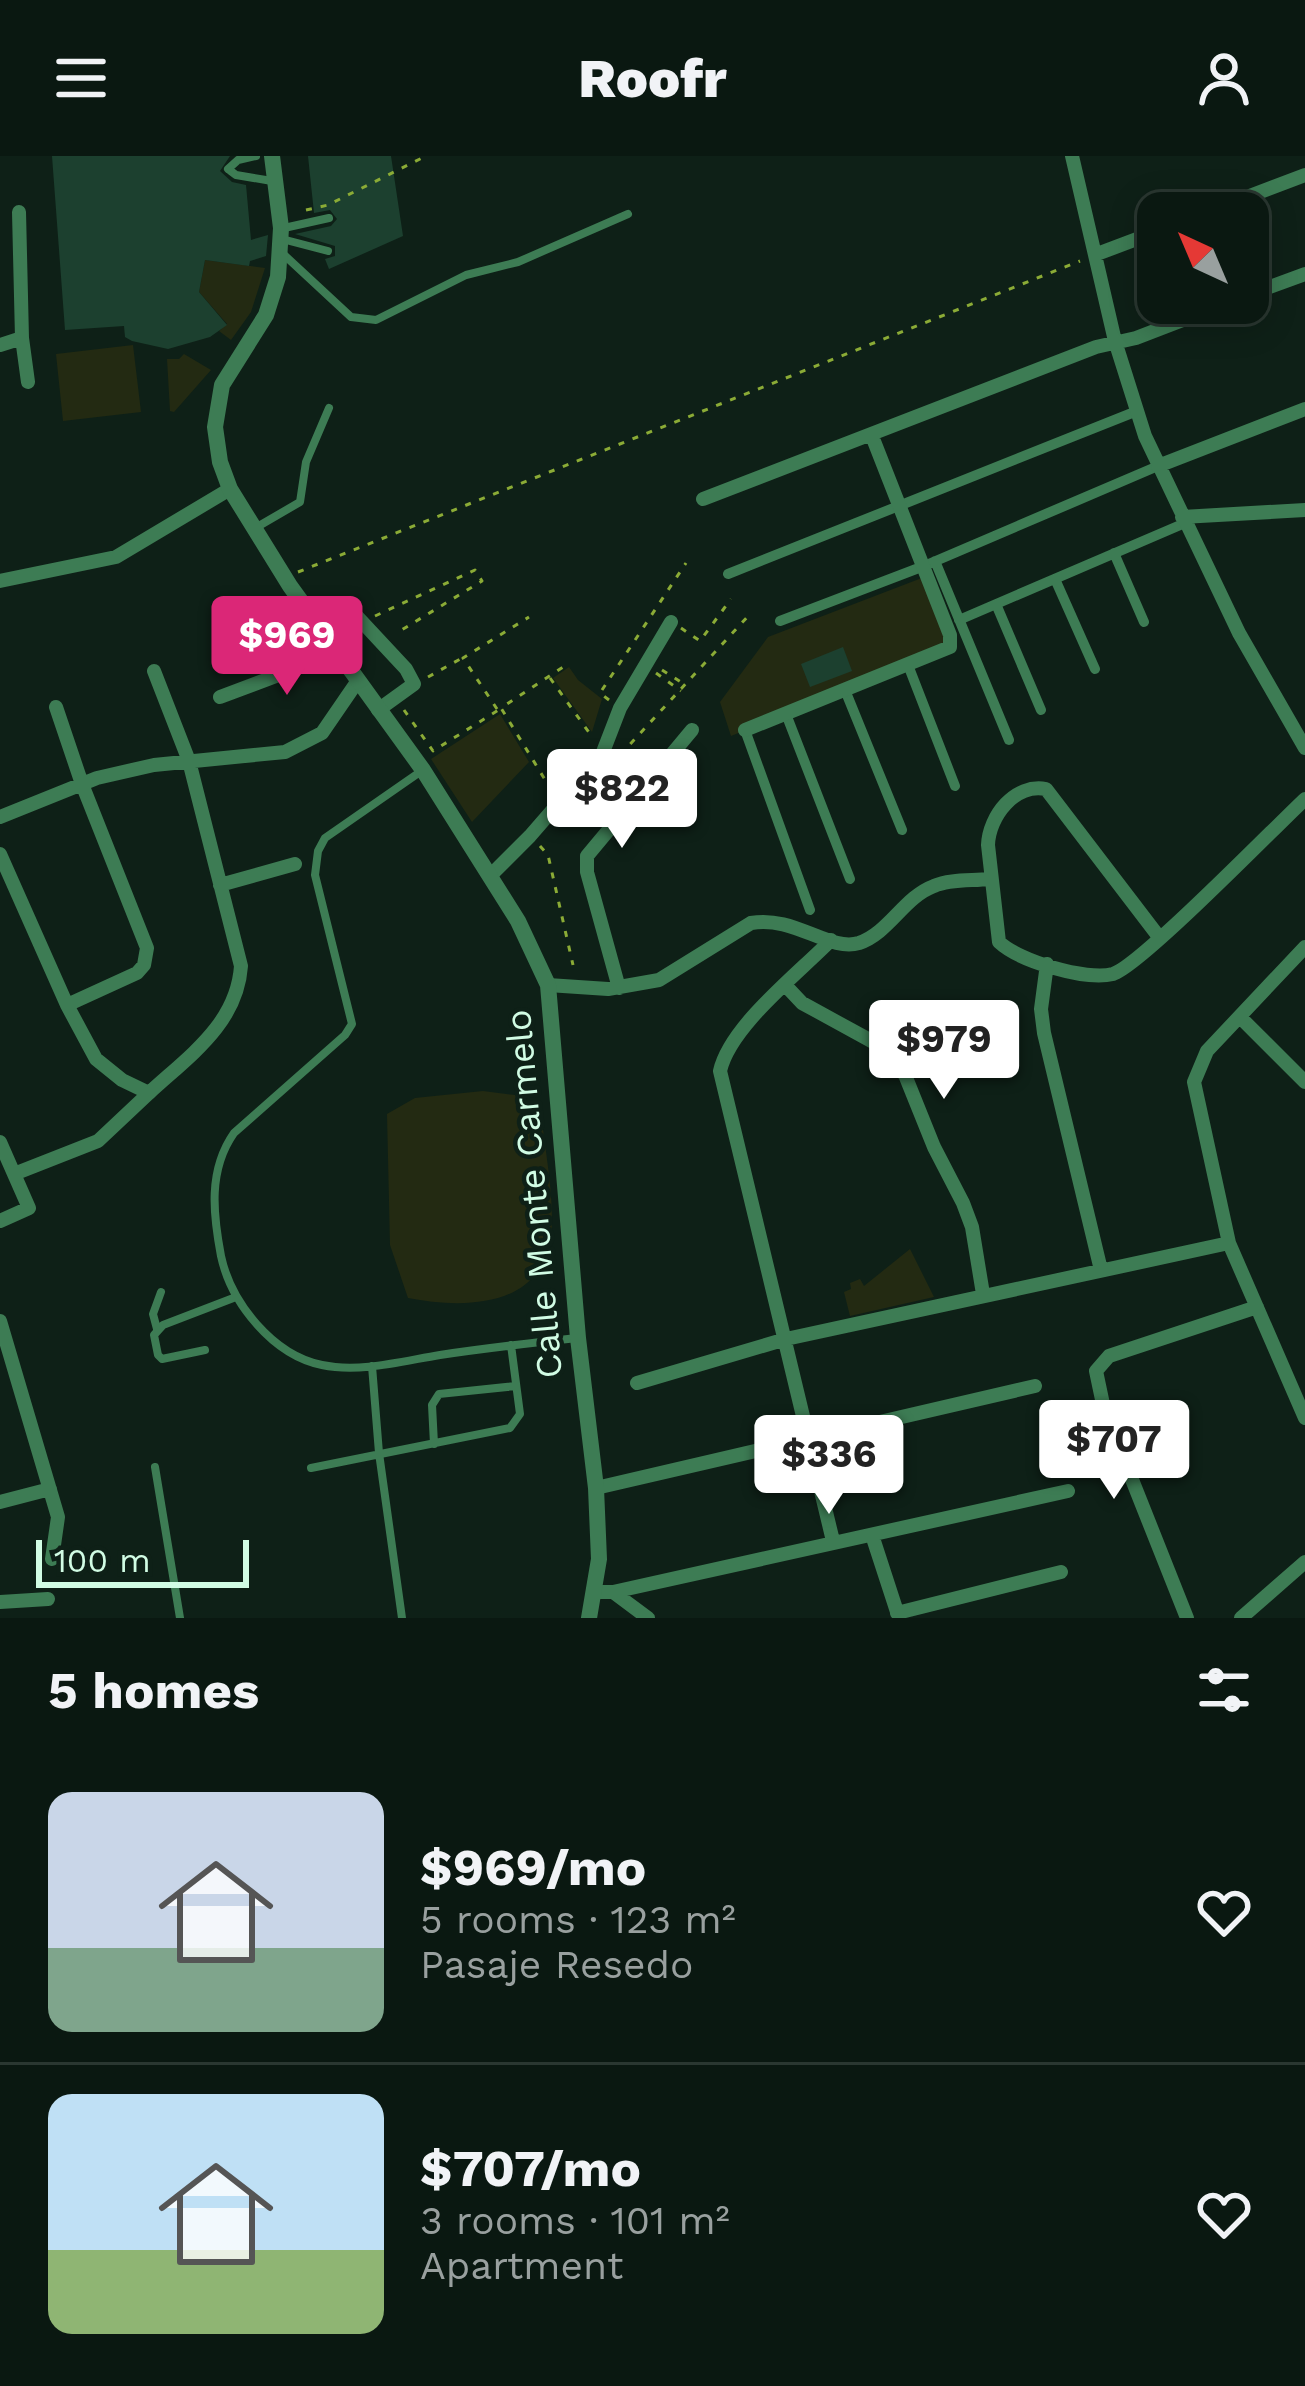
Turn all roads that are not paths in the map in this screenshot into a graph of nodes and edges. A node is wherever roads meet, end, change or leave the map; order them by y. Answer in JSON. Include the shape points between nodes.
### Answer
{"nodes":[{"id":1,"x":256,"y":156,"type":"edge"},
{"id":2,"x":272,"y":156,"type":"edge"},
{"id":3,"x":1072,"y":156,"type":"edge"},
{"id":4,"x":1305,"y":175,"type":"edge"},
{"id":5,"x":275,"y":182,"type":"junction"},
{"id":6,"x":1260,"y":192,"type":"edge"},
{"id":7,"x":19,"y":212,"type":"dead end"},
{"id":8,"x":628,"y":214,"type":"dead end"},
{"id":9,"x":329,"y":218,"type":"dead end"},
{"id":10,"x":281,"y":239,"type":"junction"},
{"id":11,"x":1137,"y":239,"type":"edge"},
{"id":12,"x":328,"y":251,"type":"dead end"},
{"id":13,"x":1097,"y":254,"type":"junction"},
{"id":14,"x":20,"y":260,"type":"junction"},
{"id":15,"x":0,"y":265,"type":"edge"},
{"id":16,"x":1305,"y":274,"type":"edge"},
{"id":17,"x":1269,"y":287,"type":"edge"},
{"id":18,"x":1173,"y":324,"type":"edge"},
{"id":19,"x":22,"y":338,"type":"junction"},
{"id":20,"x":1115,"y":341,"type":"junction"},
{"id":21,"x":0,"y":345,"type":"edge"},
{"id":22,"x":28,"y":382,"type":"dead end"},
{"id":23,"x":329,"y":408,"type":"dead end"},
{"id":24,"x":1305,"y":409,"type":"edge"},
{"id":25,"x":1137,"y":411,"type":"junction"},
{"id":26,"x":872,"y":436,"type":"junction"},
{"id":27,"x":1158,"y":466,"type":"junction"},
{"id":28,"x":230,"y":489,"type":"junction"},
{"id":29,"x":703,"y":499,"type":"dead end"},
{"id":30,"x":900,"y":507,"type":"junction"},
{"id":31,"x":1305,"y":510,"type":"edge"},
{"id":32,"x":1184,"y":520,"type":"junction"},
{"id":33,"x":256,"y":527,"type":"junction"},
{"id":34,"x":1114,"y":554,"type":"junction"},
{"id":35,"x":929,"y":563,"type":"junction"},
{"id":36,"x":728,"y":574,"type":"dead end"},
{"id":37,"x":1055,"y":578,"type":"junction"},
{"id":38,"x":0,"y":581,"type":"edge"},
{"id":39,"x":996,"y":604,"type":"junction"},
{"id":40,"x":351,"y":610,"type":"dead end"},
{"id":41,"x":959,"y":620,"type":"junction"},
{"id":42,"x":781,"y":621,"type":"dead end"},
{"id":43,"x":671,"y":622,"type":"road end"},
{"id":44,"x":1144,"y":622,"type":"dead end"},
{"id":45,"x":337,"y":653,"type":"junction"},
{"id":46,"x":908,"y":665,"type":"junction"},
{"id":47,"x":1094,"y":669,"type":"dead end"},
{"id":48,"x":154,"y":671,"type":"dead end"},
{"id":49,"x":357,"y":682,"type":"junction"},
{"id":50,"x":845,"y":690,"type":"junction"},
{"id":51,"x":220,"y":697,"type":"dead end"},
{"id":52,"x":383,"y":706,"type":"junction"},
{"id":53,"x":56,"y":707,"type":"dead end"},
{"id":54,"x":1041,"y":710,"type":"dead end"},
{"id":55,"x":786,"y":714,"type":"junction"},
{"id":56,"x":692,"y":730,"type":"dead end"},
{"id":57,"x":746,"y":730,"type":"joint"},
{"id":58,"x":1009,"y":740,"type":"dead end"},
{"id":59,"x":1305,"y":748,"type":"edge"},
{"id":60,"x":188,"y":761,"type":"junction"},
{"id":61,"x":423,"y":770,"type":"junction"},
{"id":62,"x":82,"y":784,"type":"junction"},
{"id":63,"x":956,"y":786,"type":"dead end"},
{"id":64,"x":1305,"y":799,"type":"edge"},
{"id":65,"x":0,"y":817,"type":"edge"},
{"id":66,"x":902,"y":830,"type":"dead end"},
{"id":67,"x":0,"y":854,"type":"edge"},
{"id":68,"x":295,"y":864,"type":"dead end"},
{"id":69,"x":490,"y":876,"type":"junction"},
{"id":70,"x":850,"y":878,"type":"dead end"},
{"id":71,"x":989,"y":879,"type":"junction"},
{"id":72,"x":220,"y":885,"type":"junction"},
{"id":73,"x":810,"y":910,"type":"dead end"},
{"id":74,"x":1159,"y":938,"type":"junction"},
{"id":75,"x":832,"y":940,"type":"junction"},
{"id":76,"x":1305,"y":947,"type":"edge"},
{"id":77,"x":1047,"y":964,"type":"junction"},
{"id":78,"x":548,"y":985,"type":"junction"},
{"id":79,"x":786,"y":986,"type":"junction"},
{"id":80,"x":619,"y":988,"type":"junction"},
{"id":81,"x":67,"y":1005,"type":"junction"},
{"id":82,"x":1240,"y":1017,"type":"junction"},
{"id":83,"x":1305,"y":1082,"type":"edge"},
{"id":84,"x":149,"y":1093,"type":"junction"},
{"id":85,"x":0,"y":1142,"type":"edge"},
{"id":86,"x":14,"y":1174,"type":"junction"},
{"id":87,"x":0,"y":1221,"type":"edge"},
{"id":88,"x":1229,"y":1243,"type":"junction"},
{"id":89,"x":1101,"y":1270,"type":"junction"},
{"id":90,"x":161,"y":1292,"type":"dead end"},
{"id":91,"x":983,"y":1294,"type":"junction"},
{"id":92,"x":236,"y":1298,"type":"junction"},
{"id":93,"x":1258,"y":1307,"type":"junction"},
{"id":94,"x":0,"y":1322,"type":"edge"},
{"id":95,"x":157,"y":1329,"type":"junction"},
{"id":96,"x":578,"y":1338,"type":"junction"},
{"id":97,"x":786,"y":1339,"type":"junction"},
{"id":98,"x":511,"y":1345,"type":"junction"},
{"id":99,"x":205,"y":1350,"type":"dead end"},
{"id":100,"x":371,"y":1366,"type":"junction"},
{"id":101,"x":637,"y":1383,"type":"dead end"},
{"id":102,"x":517,"y":1386,"type":"junction"},
{"id":103,"x":1035,"y":1386,"type":"dead end"},
{"id":104,"x":1305,"y":1418,"type":"edge"},
{"id":105,"x":810,"y":1436,"type":"junction"},
{"id":106,"x":434,"y":1444,"type":"junction"},
{"id":107,"x":379,"y":1454,"type":"junction"},
{"id":108,"x":155,"y":1467,"type":"dead end"},
{"id":109,"x":311,"y":1468,"type":"dead end"},
{"id":110,"x":596,"y":1488,"type":"junction"},
{"id":111,"x":50,"y":1489,"type":"junction"},
{"id":112,"x":1069,"y":1491,"type":"dead end"},
{"id":113,"x":0,"y":1502,"type":"edge"},
{"id":114,"x":872,"y":1535,"type":"junction"},
{"id":115,"x":832,"y":1541,"type":"junction"},
{"id":116,"x":52,"y":1558,"type":"dead end"},
{"id":117,"x":1305,"y":1562,"type":"edge"},
{"id":118,"x":1061,"y":1572,"type":"dead end"},
{"id":119,"x":604,"y":1592,"type":"junction"},
{"id":120,"x":48,"y":1599,"type":"dead end"},
{"id":121,"x":0,"y":1602,"type":"edge"},
{"id":122,"x":898,"y":1616,"type":"edge"},
{"id":123,"x":180,"y":1618,"type":"edge"},
{"id":124,"x":403,"y":1618,"type":"edge"},
{"id":125,"x":589,"y":1618,"type":"edge"},
{"id":126,"x":648,"y":1618,"type":"edge"},
{"id":127,"x":1186,"y":1618,"type":"edge"},
{"id":128,"x":1241,"y":1618,"type":"edge"}],
"edges":[{"from":1,"to":5,"type":"lane","via":[[228,169]]},
{"from":2,"to":5,"type":"street","name":"Calle Monte Carmelo"},
{"from":3,"to":13,"type":"street"},
{"from":4,"to":6,"type":"street"},
{"from":5,"to":10,"type":"street","name":"Calle Monte Carmelo"},
{"from":7,"to":14,"type":"street"},
{"from":8,"to":10,"type":"lane","via":[[518,262],[466,275],[376,320],[351,317]]},
{"from":9,"to":10,"type":"lane"},
{"from":10,"to":12,"type":"lane"},
{"from":10,"to":28,"type":"street","name":"Calle Monte Carmelo","via":[[266,315],[232,364],[216,406]]},
{"from":11,"to":13,"type":"street"},
{"from":13,"to":20,"type":"street"},
{"from":14,"to":15,"type":"street"},
{"from":14,"to":19,"type":"street"},
{"from":16,"to":17,"type":"street"},
{"from":18,"to":20,"type":"street"},
{"from":19,"to":21,"type":"street"},
{"from":19,"to":22,"type":"street"},
{"from":20,"to":25,"type":"street"},
{"from":20,"to":26,"type":"street"},
{"from":23,"to":33,"type":"lane","via":[[306,462],[300,502]]},
{"from":24,"to":27,"type":"street"},
{"from":25,"to":27,"type":"street"},
{"from":25,"to":30,"type":"street"},
{"from":26,"to":29,"type":"street"},
{"from":26,"to":30,"type":"street"},
{"from":27,"to":32,"type":"street"},
{"from":27,"to":35,"type":"street"},
{"from":28,"to":33,"type":"street","name":"Calle Monte Carmelo"},
{"from":28,"to":38,"type":"street","via":[[116,557]]},
{"from":30,"to":35,"type":"street"},
{"from":30,"to":36,"type":"street"},
{"from":31,"to":32,"type":"street"},
{"from":32,"to":34,"type":"street"},
{"from":32,"to":59,"type":"street"},
{"from":33,"to":45,"type":"street","name":"Calle Monte Carmelo"},
{"from":34,"to":37,"type":"street"},
{"from":34,"to":44,"type":"street"},
{"from":35,"to":41,"type":"street"},
{"from":35,"to":42,"type":"street"},
{"from":35,"to":46,"type":"street","via":[[952,641]]},
{"from":37,"to":39,"type":"street"},
{"from":37,"to":47,"type":"street"},
{"from":39,"to":41,"type":"street"},
{"from":39,"to":54,"type":"street"},
{"from":40,"to":52,"type":"street","via":[[414,684]]},
{"from":41,"to":58,"type":"street"},
{"from":43,"to":69,"type":"street","via":[[602,752]]},
{"from":45,"to":49,"type":"street","name":"Calle Monte Carmelo"},
{"from":45,"to":51,"type":"street"},
{"from":46,"to":50,"type":"street"},
{"from":46,"to":63,"type":"street"},
{"from":48,"to":60,"type":"street"},
{"from":49,"to":52,"type":"street","name":"Calle Monte Carmelo"},
{"from":49,"to":60,"type":"street","via":[[322,733],[304,744]]},
{"from":50,"to":55,"type":"street"},
{"from":50,"to":66,"type":"street"},
{"from":52,"to":61,"type":"street","name":"Calle Monte Carmelo"},
{"from":53,"to":62,"type":"street"},
{"from":55,"to":57,"type":"street"},
{"from":55,"to":70,"type":"street"},
{"from":56,"to":80,"type":"street","via":[[587,856]]},
{"from":57,"to":73,"type":"street"},
{"from":60,"to":62,"type":"street"},
{"from":60,"to":72,"type":"street"},
{"from":61,"to":69,"type":"street","name":"Calle Monte Carmelo"},
{"from":61,"to":92,"type":"lane","via":[[332,831],[318,851],[315,875],[352,1024],[223,1149],[215,1214]]},
{"from":62,"to":65,"type":"street"},
{"from":62,"to":81,"type":"street","via":[[147,956],[137,973]]},
{"from":64,"to":74,"type":"street"},
{"from":67,"to":81,"type":"street"},
{"from":68,"to":72,"type":"street"},
{"from":69,"to":78,"type":"street","name":"Calle Monte Carmelo"},
{"from":71,"to":74,"type":"street","via":[[992,820],[1020,793],[1046,789]]},
{"from":71,"to":75,"type":"street","via":[[932,886],[866,940]]},
{"from":71,"to":77,"type":"street","via":[[999,942]]},
{"from":72,"to":84,"type":"street","via":[[241,966],[236,999]]},
{"from":74,"to":77,"type":"street","via":[[1112,974]]},
{"from":75,"to":79,"type":"street"},
{"from":75,"to":80,"type":"street","via":[[782,922],[752,923],[659,980]]},
{"from":76,"to":82,"type":"street"},
{"from":77,"to":89,"type":"street","via":[[1044,1033]]},
{"from":78,"to":80,"type":"street"},
{"from":78,"to":96,"type":"street","name":"Calle Monte Carmelo"},
{"from":79,"to":91,"type":"street","via":[[877,1044],[905,1075],[963,1203]]},
{"from":79,"to":97,"type":"street","via":[[729,1046],[720,1071]]},
{"from":81,"to":84,"type":"street","via":[[96,1059]]},
{"from":82,"to":83,"type":"street"},
{"from":82,"to":88,"type":"street","via":[[1207,1051],[1194,1082]]},
{"from":84,"to":86,"type":"street","via":[[98,1141]]},
{"from":85,"to":86,"type":"street"},
{"from":86,"to":87,"type":"street","via":[[28,1208]]},
{"from":88,"to":89,"type":"street"},
{"from":88,"to":93,"type":"street"},
{"from":89,"to":91,"type":"street"},
{"from":90,"to":95,"type":"lane"},
{"from":91,"to":97,"type":"street"},
{"from":92,"to":95,"type":"lane"},
{"from":92,"to":100,"type":"lane","via":[[269,1335],[307,1360]]},
{"from":93,"to":104,"type":"street"},
{"from":93,"to":127,"type":"street","via":[[1109,1356],[1096,1370]]},
{"from":94,"to":111,"type":"street"},
{"from":95,"to":99,"type":"lane","via":[[162,1359]]},
{"from":96,"to":98,"type":"lane"},
{"from":96,"to":110,"type":"street","name":"Calle Monte Carmelo"},
{"from":97,"to":101,"type":"street"},
{"from":97,"to":105,"type":"street"},
{"from":98,"to":100,"type":"lane"},
{"from":98,"to":102,"type":"lane"},
{"from":100,"to":107,"type":"lane"},
{"from":102,"to":106,"type":"lane","via":[[520,1414],[510,1428]]},
{"from":102,"to":106,"type":"lane","via":[[439,1394]]},
{"from":103,"to":105,"type":"street"},
{"from":105,"to":110,"type":"street"},
{"from":105,"to":115,"type":"street"},
{"from":106,"to":107,"type":"lane"},
{"from":107,"to":109,"type":"lane"},
{"from":107,"to":124,"type":"lane"},
{"from":108,"to":123,"type":"lane"},
{"from":110,"to":119,"type":"street","name":"Calle Monte Carmelo"},
{"from":111,"to":113,"type":"street"},
{"from":111,"to":116,"type":"street","via":[[58,1517]]},
{"from":112,"to":114,"type":"street"},
{"from":114,"to":115,"type":"street"},
{"from":114,"to":122,"type":"street"},
{"from":115,"to":119,"type":"street"},
{"from":117,"to":128,"type":"street"},
{"from":118,"to":122,"type":"street"},
{"from":119,"to":125,"type":"street","name":"Calle Monte Carmelo"},
{"from":119,"to":126,"type":"street"},
{"from":120,"to":121,"type":"street"}]}
